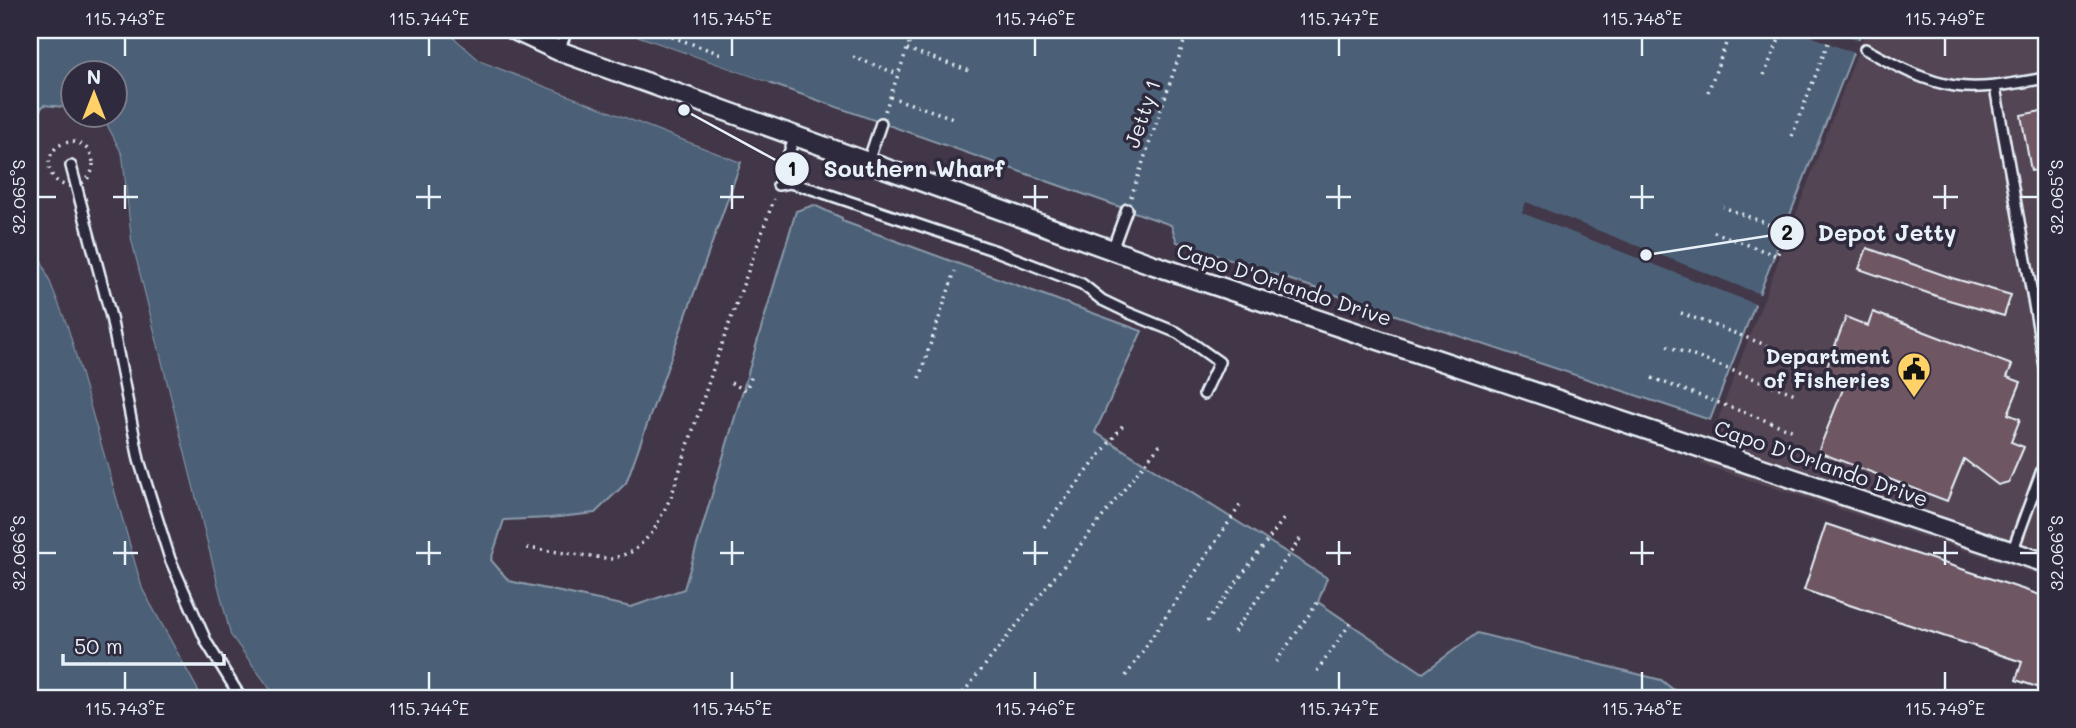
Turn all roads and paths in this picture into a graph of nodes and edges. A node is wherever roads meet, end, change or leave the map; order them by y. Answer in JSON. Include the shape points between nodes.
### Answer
{"nodes":[{"id":1,"x":514,"y":30,"type":"edge"},
{"id":2,"x":567,"y":30,"type":"edge"},
{"id":3,"x":652,"y":30,"type":"edge"},
{"id":4,"x":914,"y":30,"type":"edge"},
{"id":5,"x":1188,"y":30,"type":"edge"},
{"id":6,"x":1731,"y":30,"type":"edge"},
{"id":7,"x":1783,"y":30,"type":"edge"},
{"id":8,"x":1828,"y":43,"type":"dead end"},
{"id":9,"x":907,"y":49,"type":"junction"},
{"id":10,"x":1865,"y":49,"type":"dead end"},
{"id":11,"x":559,"y":51,"type":"junction"},
{"id":12,"x":724,"y":55,"type":"dead end"},
{"id":13,"x":853,"y":57,"type":"dead end"},
{"id":14,"x":970,"y":71,"type":"dead end"},
{"id":15,"x":898,"y":74,"type":"junction"},
{"id":16,"x":1764,"y":75,"type":"dead end"},
{"id":17,"x":2046,"y":78,"type":"edge"},
{"id":18,"x":1995,"y":87,"type":"junction"},
{"id":19,"x":1707,"y":92,"type":"dead end"},
{"id":20,"x":890,"y":97,"type":"junction"},
{"id":21,"x":956,"y":119,"type":"dead end"},
{"id":22,"x":881,"y":122,"type":"joint"},
{"id":23,"x":795,"y":136,"type":"junction"},
{"id":24,"x":1791,"y":136,"type":"dead end"},
{"id":25,"x":868,"y":162,"type":"junction"},
{"id":26,"x":71,"y":166,"type":"dead end"},
{"id":27,"x":785,"y":167,"type":"dead end"},
{"id":28,"x":778,"y":185,"type":"joint"},
{"id":29,"x":1723,"y":207,"type":"dead end"},
{"id":30,"x":1127,"y":209,"type":"joint"},
{"id":31,"x":1714,"y":232,"type":"dead end"},
{"id":32,"x":1112,"y":250,"type":"junction"},
{"id":33,"x":955,"y":271,"type":"dead end"},
{"id":34,"x":1681,"y":313,"type":"dead end"},
{"id":35,"x":1667,"y":346,"type":"dead end"},
{"id":36,"x":1803,"y":359,"type":"dead end"},
{"id":37,"x":2046,"y":372,"type":"edge"},
{"id":38,"x":753,"y":373,"type":"dead end"},
{"id":39,"x":919,"y":378,"type":"dead end"},
{"id":40,"x":1652,"y":378,"type":"dead end"},
{"id":41,"x":731,"y":383,"type":"dead end"},
{"id":42,"x":1204,"y":394,"type":"dead end"},
{"id":43,"x":1795,"y":394,"type":"dead end"},
{"id":44,"x":1123,"y":425,"type":"dead end"},
{"id":45,"x":1794,"y":431,"type":"dead end"},
{"id":46,"x":1161,"y":443,"type":"dead end"},
{"id":47,"x":2046,"y":459,"type":"edge"},
{"id":48,"x":1241,"y":504,"type":"dead end"},
{"id":49,"x":1285,"y":517,"type":"dead end"},
{"id":50,"x":1044,"y":527,"type":"dead end"},
{"id":51,"x":1303,"y":535,"type":"dead end"},
{"id":52,"x":527,"y":548,"type":"dead end"},
{"id":53,"x":2012,"y":552,"type":"junction"},
{"id":54,"x":2046,"y":563,"type":"edge"},
{"id":55,"x":1320,"y":599,"type":"dead end"},
{"id":56,"x":1352,"y":621,"type":"dead end"},
{"id":57,"x":1207,"y":622,"type":"dead end"},
{"id":58,"x":1234,"y":632,"type":"dead end"},
{"id":59,"x":1276,"y":662,"type":"dead end"},
{"id":60,"x":1317,"y":671,"type":"dead end"},
{"id":61,"x":1126,"y":676,"type":"dead end"},
{"id":62,"x":962,"y":693,"type":"dead end"},
{"id":63,"x":241,"y":698,"type":"edge"}],
"edges":[{"from":1,"to":11,"type":"street","name":"Capo D'Orlando Drive"},
{"from":2,"to":11,"type":"lane"},
{"from":3,"to":12,"type":"path"},
{"from":4,"to":9,"type":"path"},
{"from":5,"to":30,"type":"path","name":"Jetty 1"},
{"from":6,"to":19,"type":"path"},
{"from":7,"to":16,"type":"path"},
{"from":8,"to":24,"type":"path"},
{"from":9,"to":14,"type":"path"},
{"from":9,"to":15,"type":"path"},
{"from":10,"to":18,"type":"lane","via":[[1908,72],[1955,86]]},
{"from":11,"to":23,"type":"street","name":"Capo D'Orlando Drive"},
{"from":13,"to":15,"type":"path"},
{"from":15,"to":20,"type":"path"},
{"from":17,"to":18,"type":"lane"},
{"from":18,"to":37,"type":"lane"},
{"from":20,"to":21,"type":"path"},
{"from":20,"to":22,"type":"path"},
{"from":22,"to":25,"type":"lane"},
{"from":23,"to":25,"type":"street","name":"Capo D'Orlando Drive"},
{"from":23,"to":27,"type":"lane"},
{"from":25,"to":32,"type":"street","name":"Capo D'Orlando Drive"},
{"from":26,"to":63,"type":"lane","via":[[111,317],[139,460],[170,559],[207,643]]},
{"from":28,"to":42,"type":"lane","via":[[812,189],[1082,284],[1102,300],[1178,333],[1219,362]]},
{"from":28,"to":52,"type":"path","via":[[671,497],[653,532],[634,551],[612,559]]},
{"from":29,"to":31,"type":"path","via":[[1786,231],[1783,242],[1777,256]]},
{"from":30,"to":32,"type":"lane"},
{"from":32,"to":53,"type":"street","name":"Capo D'Orlando Drive"},
{"from":33,"to":39,"type":"path"},
{"from":34,"to":36,"type":"path"},
{"from":35,"to":43,"type":"path"},
{"from":38,"to":41,"type":"path","via":[[746,390]]},
{"from":40,"to":45,"type":"path"},
{"from":44,"to":50,"type":"path"},
{"from":46,"to":62,"type":"path"},
{"from":47,"to":53,"type":"lane"},
{"from":48,"to":61,"type":"path"},
{"from":49,"to":57,"type":"path"},
{"from":51,"to":58,"type":"path"},
{"from":53,"to":54,"type":"street","name":"Capo D'Orlando Drive"},
{"from":55,"to":59,"type":"path"},
{"from":56,"to":60,"type":"path"}]}
